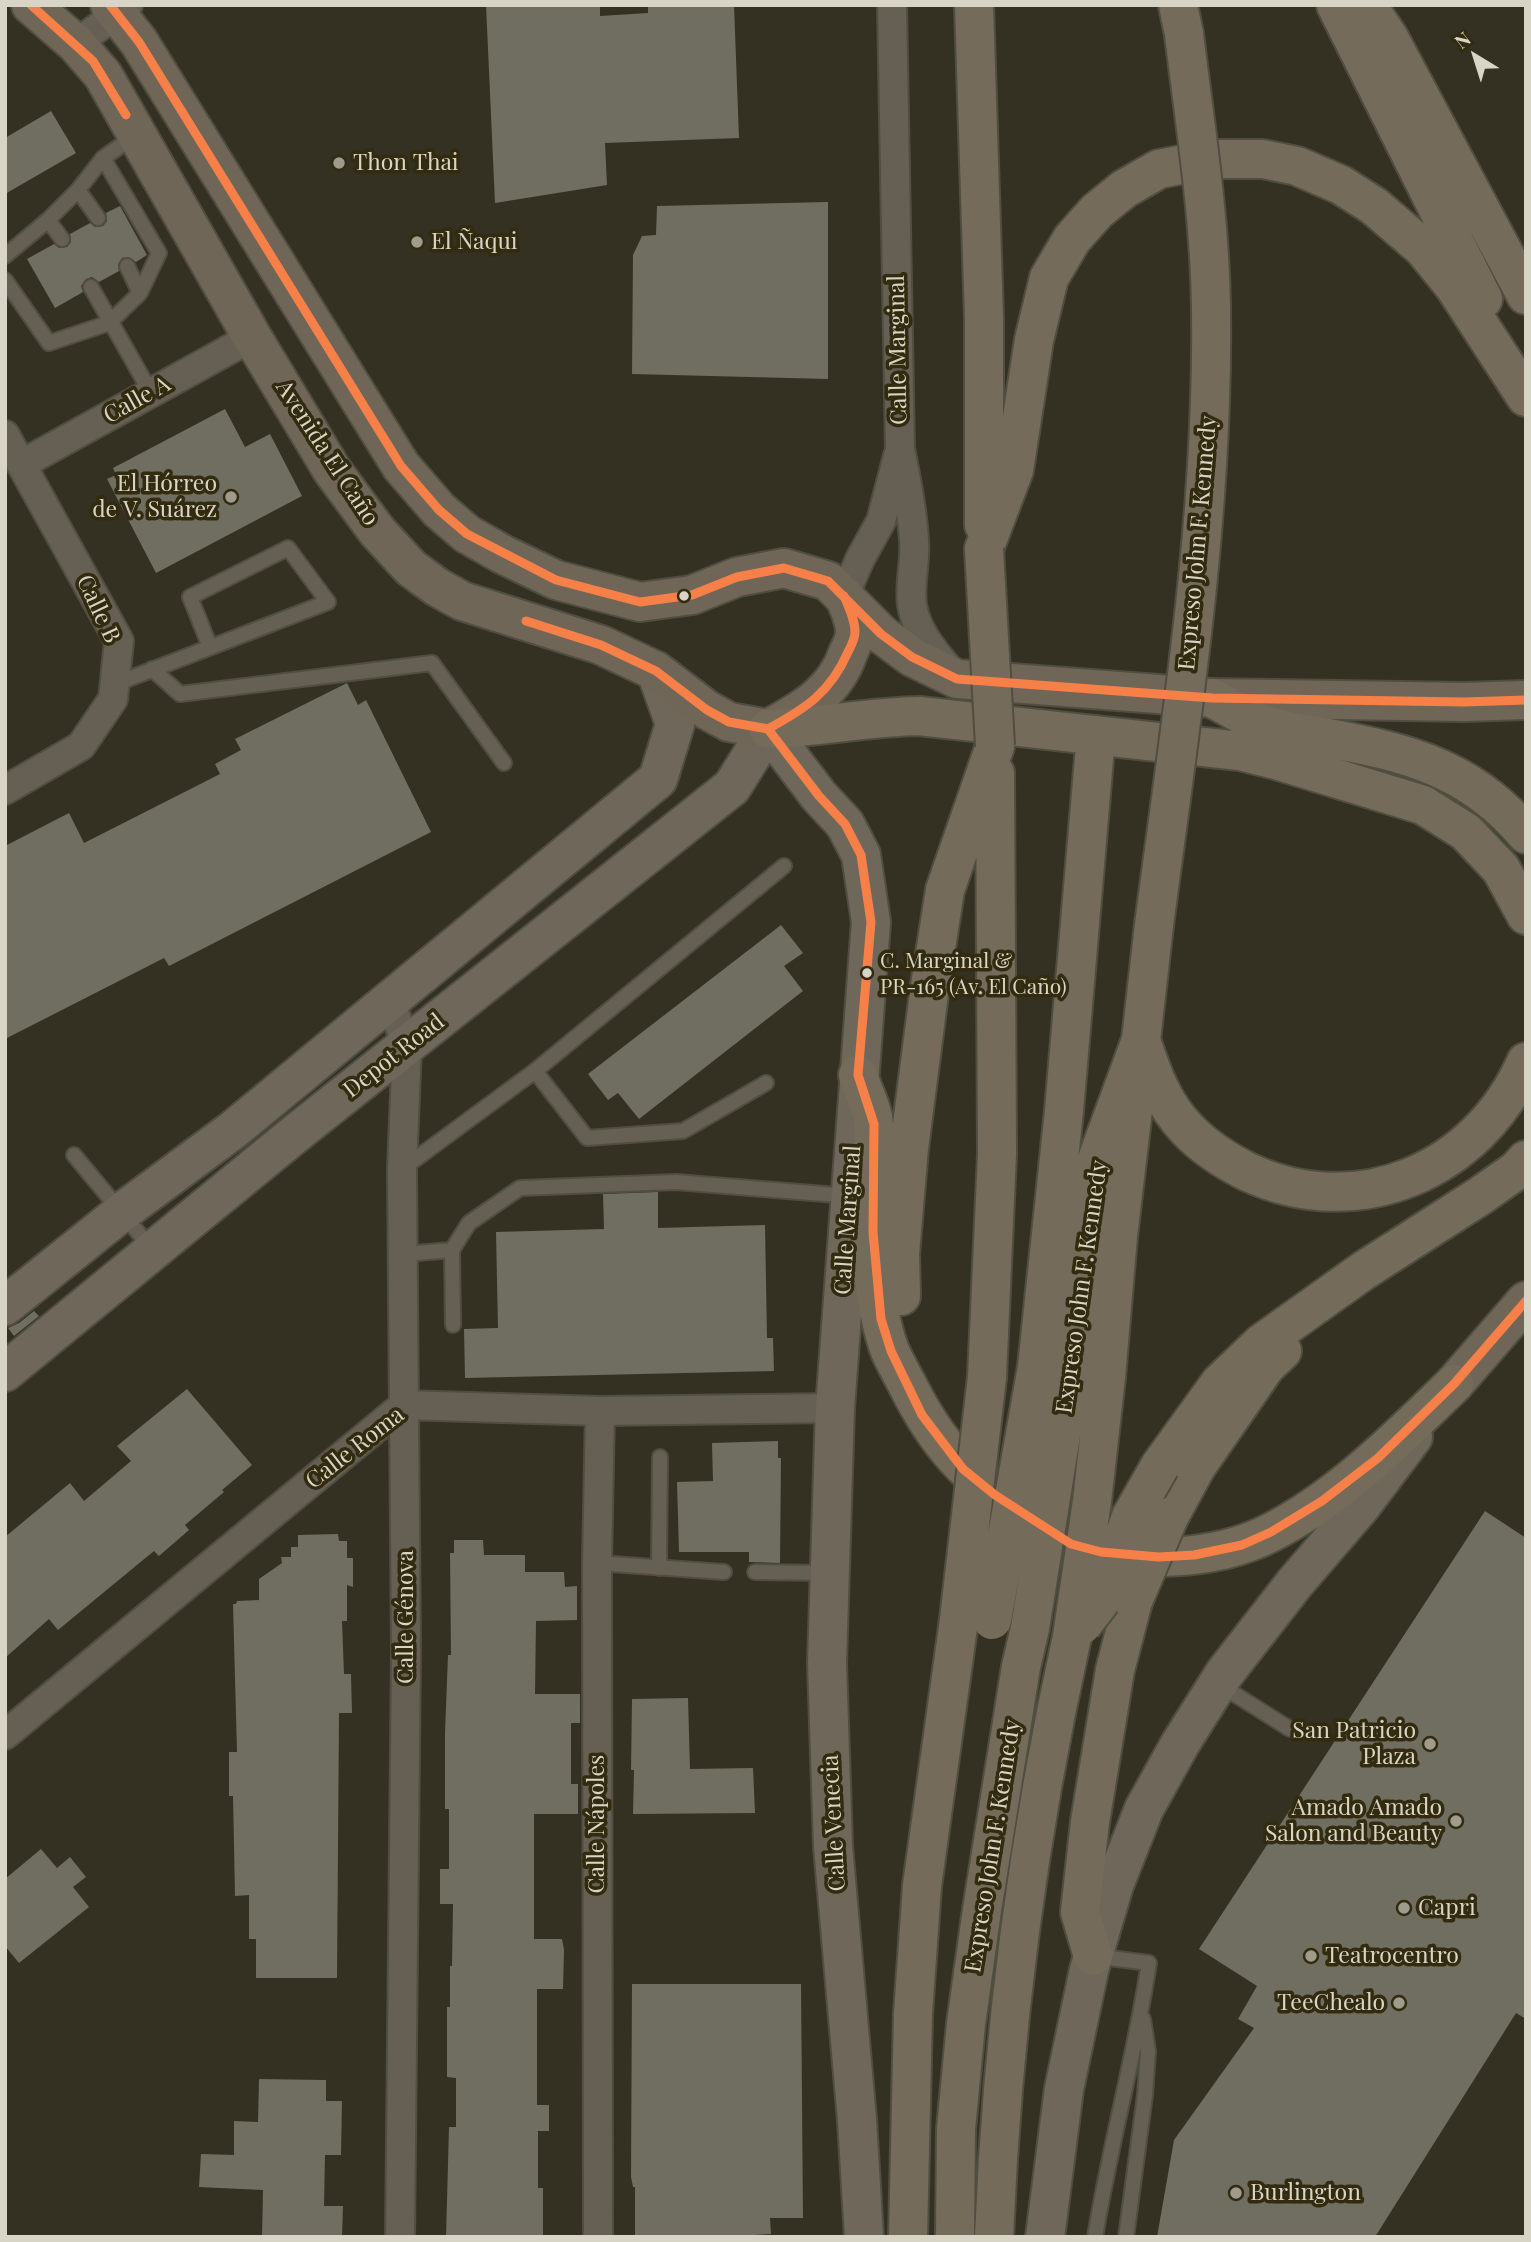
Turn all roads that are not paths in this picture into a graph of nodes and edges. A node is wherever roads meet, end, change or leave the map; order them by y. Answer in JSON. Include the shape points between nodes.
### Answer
{"nodes":[{"id":1,"x":31,"y":5,"type":"edge"},
{"id":2,"x":892,"y":5,"type":"edge"},
{"id":3,"x":974,"y":5,"type":"edge"},
{"id":4,"x":1336,"y":5,"type":"edge"},
{"id":5,"x":1367,"y":5,"type":"edge"},
{"id":6,"x":118,"y":8,"type":"edge"},
{"id":7,"x":1181,"y":20,"type":"edge"},
{"id":8,"x":76,"y":44,"type":"junction"},
{"id":9,"x":137,"y":135,"type":"junction"},
{"id":10,"x":103,"y":158,"type":"junction"},
{"id":11,"x":78,"y":190,"type":"junction"},
{"id":12,"x":98,"y":218,"type":"dead end"},
{"id":13,"x":48,"y":220,"type":"junction"},
{"id":14,"x":62,"y":239,"type":"dead end"},
{"id":15,"x":9,"y":248,"type":"edge"},
{"id":16,"x":127,"y":267,"type":"dead end"},
{"id":17,"x":5,"y":280,"type":"edge"},
{"id":18,"x":91,"y":287,"type":"dead end"},
{"id":19,"x":140,"y":293,"type":"junction"},
{"id":20,"x":1526,"y":295,"type":"edge"},
{"id":21,"x":109,"y":323,"type":"junction"},
{"id":22,"x":252,"y":337,"type":"junction"},
{"id":23,"x":1526,"y":389,"type":"edge"},
{"id":24,"x":151,"y":393,"type":"junction"},
{"id":25,"x":1526,"y":397,"type":"edge"},
{"id":26,"x":5,"y":435,"type":"edge"},
{"id":27,"x":900,"y":449,"type":"junction"},
{"id":28,"x":22,"y":464,"type":"junction"},
{"id":29,"x":984,"y":549,"type":"junction"},
{"id":30,"x":844,"y":596,"type":"junction"},
{"id":31,"x":210,"y":647,"type":"junction"},
{"id":32,"x":152,"y":669,"type":"junction"},
{"id":33,"x":656,"y":671,"type":"junction"},
{"id":34,"x":957,"y":678,"type":"junction"},
{"id":35,"x":115,"y":684,"type":"junction"},
{"id":36,"x":1212,"y":698,"type":"junction"},
{"id":37,"x":1526,"y":700,"type":"edge"},
{"id":38,"x":768,"y":729,"type":"junction"},
{"id":39,"x":1096,"y":735,"type":"junction"},
{"id":40,"x":995,"y":746,"type":"junction"},
{"id":41,"x":504,"y":763,"type":"dead end"},
{"id":42,"x":5,"y":790,"type":"edge"},
{"id":43,"x":1526,"y":834,"type":"edge"},
{"id":44,"x":785,"y":866,"type":"dead end"},
{"id":45,"x":1526,"y":915,"type":"edge"},
{"id":46,"x":389,"y":1000,"type":"junction"},
{"id":47,"x":1141,"y":1040,"type":"junction"},
{"id":48,"x":407,"y":1045,"type":"junction"},
{"id":49,"x":1526,"y":1062,"type":"edge"},
{"id":50,"x":536,"y":1071,"type":"junction"},
{"id":51,"x":858,"y":1075,"type":"junction"},
{"id":52,"x":766,"y":1083,"type":"dead end"},
{"id":53,"x":74,"y":1155,"type":"dead end"},
{"id":54,"x":1526,"y":1160,"type":"edge"},
{"id":55,"x":402,"y":1169,"type":"junction"},
{"id":56,"x":850,"y":1196,"type":"junction"},
{"id":57,"x":122,"y":1212,"type":"junction"},
{"id":58,"x":452,"y":1250,"type":"junction"},
{"id":59,"x":154,"y":1251,"type":"junction"},
{"id":60,"x":404,"y":1254,"type":"junction"},
{"id":61,"x":1363,"y":1272,"type":"junction"},
{"id":62,"x":1526,"y":1301,"type":"edge"},
{"id":63,"x":5,"y":1306,"type":"edge"},
{"id":64,"x":453,"y":1325,"type":"dead end"},
{"id":65,"x":1053,"y":1369,"type":"junction"},
{"id":66,"x":6,"y":1370,"type":"edge"},
{"id":67,"x":1454,"y":1384,"type":"junction"},
{"id":68,"x":404,"y":1405,"type":"junction"},
{"id":69,"x":835,"y":1408,"type":"junction"},
{"id":70,"x":600,"y":1411,"type":"junction"},
{"id":71,"x":922,"y":1415,"type":"junction"},
{"id":72,"x":660,"y":1457,"type":"dead end"},
{"id":73,"x":597,"y":1563,"type":"junction"},
{"id":74,"x":659,"y":1567,"type":"junction"},
{"id":75,"x":724,"y":1572,"type":"dead end"},
{"id":76,"x":755,"y":1572,"type":"dead end"},
{"id":77,"x":829,"y":1573,"type":"junction"},
{"id":78,"x":976,"y":1620,"type":"junction"},
{"id":79,"x":1072,"y":1637,"type":"junction"},
{"id":80,"x":1218,"y":1683,"type":"junction"},
{"id":81,"x":1290,"y":1729,"type":"dead end"},
{"id":82,"x":5,"y":1735,"type":"edge"},
{"id":83,"x":1093,"y":1956,"type":"junction"},
{"id":84,"x":1141,"y":2011,"type":"junction"},
{"id":85,"x":400,"y":2237,"type":"edge"},
{"id":86,"x":598,"y":2237,"type":"edge"},
{"id":87,"x":864,"y":2237,"type":"edge"},
{"id":88,"x":908,"y":2237,"type":"edge"},
{"id":89,"x":955,"y":2237,"type":"edge"},
{"id":90,"x":994,"y":2237,"type":"edge"},
{"id":91,"x":1045,"y":2237,"type":"edge"},
{"id":92,"x":1095,"y":2237,"type":"edge"},
{"id":93,"x":1126,"y":2237,"type":"edge"}],
"edges":[{"from":1,"to":8,"type":"main road","name":"Avenida El Caño"},
{"from":2,"to":27,"type":"street","name":"Calle Marginal"},
{"from":3,"to":29,"type":"highway","via":[[984,319]]},
{"from":4,"to":23,"type":"highway"},
{"from":5,"to":20,"type":"highway","via":[[1389,37]]},
{"from":6,"to":8,"type":"street"},
{"from":6,"to":30,"type":"main road","via":[[401,466],[467,534],[556,580],[640,602],[692,595],[755,572],[785,568],[828,581]]},
{"from":7,"to":47,"type":"highway","name":"Expreso John F. Kennedy","bridge":true,"via":[[1202,179],[1211,307],[1209,465],[1199,583]]},
{"from":8,"to":9,"type":"main road","name":"Avenida El Caño","via":[[103,75]]},
{"from":9,"to":10,"type":"lane"},
{"from":9,"to":22,"type":"main road","name":"Avenida El Caño"},
{"from":10,"to":11,"type":"lane"},
{"from":10,"to":19,"type":"lane","via":[[159,254]]},
{"from":11,"to":12,"type":"lane"},
{"from":11,"to":13,"type":"lane"},
{"from":13,"to":14,"type":"lane"},
{"from":13,"to":15,"type":"lane"},
{"from":16,"to":19,"type":"lane"},
{"from":17,"to":21,"type":"lane","via":[[49,343]]},
{"from":18,"to":21,"type":"lane"},
{"from":19,"to":21,"type":"lane"},
{"from":21,"to":24,"type":"lane"},
{"from":22,"to":24,"type":"street","name":"Calle A"},
{"from":22,"to":33,"type":"main road","name":"Avenida El Caño","via":[[332,470],[411,568],[463,601],[601,645]]},
{"from":24,"to":28,"type":"street","name":"Calle A"},
{"from":25,"to":29,"type":"highway","via":[[1454,286],[1423,248],[1341,185],[1297,166],[1262,159],[1211,159],[1159,169],[1097,211],[1072,239],[1049,278],[1014,470]]},
{"from":26,"to":28,"type":"street","name":"Calle B"},
{"from":27,"to":30,"type":"street","via":[[881,521]]},
{"from":27,"to":34,"type":"street","name":"Calle Marginal","via":[[914,543],[912,605],[920,630]]},
{"from":28,"to":35,"type":"street","name":"Calle B","via":[[118,641]]},
{"from":29,"to":40,"type":"highway","bridge":true},
{"from":30,"to":34,"type":"main road","via":[[881,634],[912,657]]},
{"from":30,"to":38,"type":"main road","via":[[855,634],[846,661],[832,685],[815,701]]},
{"from":31,"to":31,"type":"lane","via":[[257,629],[328,602],[288,548],[190,597]]},
{"from":31,"to":32,"type":"lane"},
{"from":32,"to":35,"type":"lane"},
{"from":32,"to":41,"type":"lane","via":[[180,694],[432,663]]},
{"from":33,"to":38,"type":"main road","name":"Avenida El Caño","via":[[729,722]]},
{"from":33,"to":46,"type":"street","name":"Depot Road","via":[[675,724],[658,779]]},
{"from":34,"to":36,"type":"main road"},
{"from":35,"to":42,"type":"street","name":"Calle B","via":[[113,699],[81,746]]},
{"from":36,"to":37,"type":"main road"},
{"from":36,"to":43,"type":"highway","via":[[1265,725],[1387,749],[1451,772],[1482,791]]},
{"from":38,"to":39,"type":"highway","via":[[919,716]]},
{"from":38,"to":48,"type":"street","name":"Depot Road","via":[[732,787]]},
{"from":38,"to":51,"type":"street","name":"Calle Marginal","via":[[845,824],[861,855],[871,922]]},
{"from":39,"to":45,"type":"highway","via":[[1240,751],[1423,805],[1466,832],[1501,869]]},
{"from":39,"to":65,"type":"highway","via":[[1065,1111]]},
{"from":40,"to":71,"type":"highway","via":[[945,890],[909,1147],[900,1254],[901,1310]]},
{"from":40,"to":78,"type":"highway","bridge":true,"via":[[997,1154]]},
{"from":44,"to":50,"type":"lane"},
{"from":46,"to":48,"type":"street","name":"Calle Génova"},
{"from":46,"to":57,"type":"street","name":"Depot Road","via":[[233,1130]]},
{"from":47,"to":49,"type":"highway","via":[[1157,1088],[1187,1129],[1226,1161],[1272,1183],[1323,1193],[1374,1189],[1422,1173],[1465,1146],[1500,1108]]},
{"from":47,"to":65,"type":"highway","name":"Expreso John F. Kennedy","via":[[1095,1165]]},
{"from":47,"to":79,"type":"highway","bridge":true,"via":[[1092,1501]]},
{"from":48,"to":55,"type":"street","name":"Calle Génova"},
{"from":48,"to":59,"type":"street","name":"Depot Road"},
{"from":50,"to":52,"type":"lane","via":[[587,1138],[683,1131]]},
{"from":50,"to":55,"type":"lane"},
{"from":51,"to":56,"type":"street","name":"Calle Marginal"},
{"from":51,"to":71,"type":"highway","via":[[874,1124],[873,1232],[881,1319]]},
{"from":53,"to":57,"type":"lane"},
{"from":54,"to":61,"type":"highway","via":[[1480,1196]]},
{"from":55,"to":60,"type":"street","name":"Calle Génova"},
{"from":56,"to":58,"type":"lane","via":[[676,1182],[520,1188],[469,1223]]},
{"from":56,"to":69,"type":"street","name":"Calle Marginal"},
{"from":57,"to":59,"type":"lane"},
{"from":57,"to":63,"type":"street","name":"Depot Road"},
{"from":58,"to":60,"type":"lane"},
{"from":58,"to":64,"type":"lane"},
{"from":59,"to":66,"type":"street","name":"Depot Road"},
{"from":60,"to":68,"type":"street","name":"Calle Génova"},
{"from":61,"to":79,"type":"highway","bridge":true,"via":[[1262,1343],[1220,1382],[1160,1465],[1130,1517],[1100,1602]]},
{"from":61,"to":83,"type":"highway","bridge":true,"via":[[1266,1366],[1196,1467],[1133,1601],[1115,1670],[1087,1848],[1080,1912]]},
{"from":62,"to":67,"type":"main road"},
{"from":65,"to":78,"type":"highway","bridge":true},
{"from":65,"to":89,"type":"highway","name":"Expreso John F. Kennedy","bridge":true,"via":[[1062,1429],[966,2024],[956,2129]]},
{"from":67,"to":71,"type":"highway","via":[[1378,1458],[1322,1501],[1242,1545],[1194,1555],[1101,1552],[1072,1544],[963,1469]]},
{"from":67,"to":80,"type":"street"},
{"from":68,"to":70,"type":"street","name":"Calle Roma"},
{"from":68,"to":82,"type":"street","name":"Calle Roma"},
{"from":68,"to":85,"type":"street","name":"Calle Génova"},
{"from":69,"to":70,"type":"street","name":"Calle Roma"},
{"from":69,"to":77,"type":"street","name":"Calle Venecia"},
{"from":70,"to":73,"type":"street","name":"Calle Nápoles"},
{"from":72,"to":74,"type":"lane"},
{"from":73,"to":74,"type":"lane"},
{"from":73,"to":86,"type":"street","name":"Calle Nápoles"},
{"from":74,"to":75,"type":"lane"},
{"from":76,"to":77,"type":"lane"},
{"from":77,"to":87,"type":"street","name":"Calle Venecia","via":[[833,1846]]},
{"from":78,"to":88,"type":"highway","via":[[948,1696],[922,1886],[913,2014]]},
{"from":79,"to":90,"type":"highway","via":[[1054,1720],[1011,2000]]},
{"from":80,"to":81,"type":"lane"},
{"from":80,"to":83,"type":"street","via":[[1144,1809]]},
{"from":83,"to":84,"type":"lane","via":[[1149,1963]]},
{"from":83,"to":91,"type":"street","via":[[1064,2089]]},
{"from":84,"to":92,"type":"lane"},
{"from":84,"to":93,"type":"lane","via":[[1147,2051],[1145,2095]]}]}
